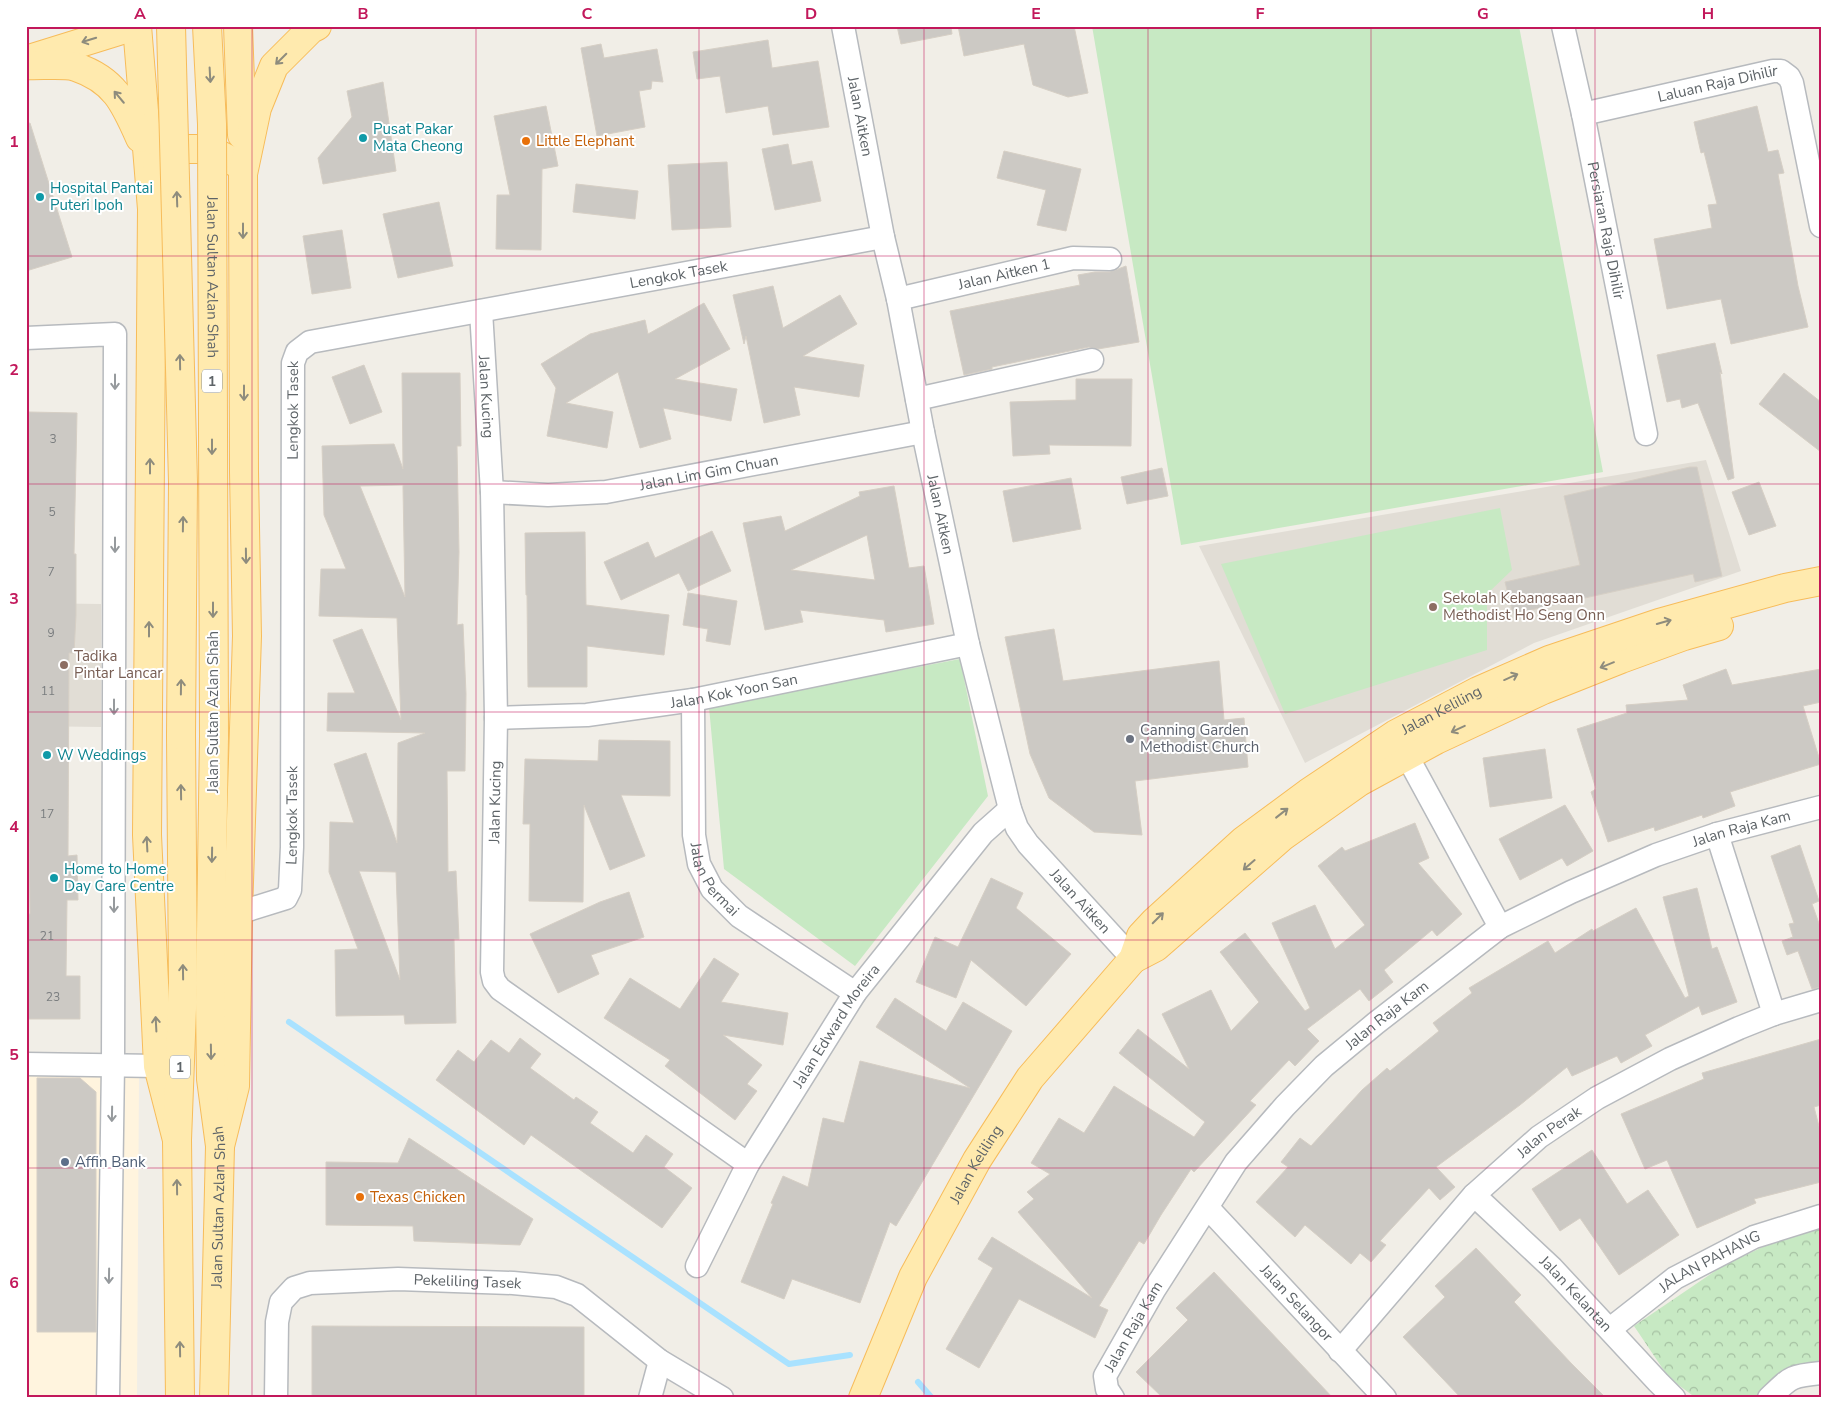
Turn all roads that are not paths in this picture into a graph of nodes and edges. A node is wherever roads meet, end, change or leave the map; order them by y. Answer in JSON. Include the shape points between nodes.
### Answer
{"nodes":[{"id":1,"x":136,"y":26,"type":"edge"},
{"id":2,"x":171,"y":26,"type":"edge"},
{"id":3,"x":208,"y":26,"type":"edge"},
{"id":4,"x":238,"y":26,"type":"edge"},
{"id":5,"x":317,"y":26,"type":"edge"},
{"id":6,"x":843,"y":26,"type":"edge"},
{"id":7,"x":1563,"y":26,"type":"edge"},
{"id":8,"x":26,"y":59,"type":"edge"},
{"id":9,"x":26,"y":66,"type":"edge"},
{"id":10,"x":1583,"y":114,"type":"junction"},
{"id":11,"x":148,"y":155,"type":"junction"},
{"id":12,"x":243,"y":182,"type":"junction"},
{"id":13,"x":152,"y":209,"type":"junction"},
{"id":14,"x":1821,"y":226,"type":"edge"},
{"id":15,"x":883,"y":237,"type":"junction"},
{"id":16,"x":1110,"y":259,"type":"dead end"},
{"id":17,"x":898,"y":299,"type":"junction"},
{"id":18,"x":481,"y":310,"type":"junction"},
{"id":19,"x":26,"y":338,"type":"edge"},
{"id":20,"x":1092,"y":360,"type":"dead end"},
{"id":21,"x":917,"y":399,"type":"junction"},
{"id":22,"x":923,"y":432,"type":"junction"},
{"id":23,"x":1646,"y":434,"type":"dead end"},
{"id":24,"x":492,"y":492,"type":"junction"},
{"id":25,"x":1821,"y":581,"type":"edge"},
{"id":26,"x":1821,"y":600,"type":"edge"},
{"id":27,"x":968,"y":644,"type":"junction"},
{"id":28,"x":693,"y":700,"type":"junction"},
{"id":29,"x":496,"y":718,"type":"junction"},
{"id":30,"x":1407,"y":756,"type":"junction"},
{"id":31,"x":1821,"y":807,"type":"edge"},
{"id":32,"x":1010,"y":809,"type":"junction"},
{"id":33,"x":1717,"y":834,"type":"junction"},
{"id":34,"x":238,"y":913,"type":"junction"},
{"id":35,"x":1500,"y":927,"type":"junction"},
{"id":36,"x":1133,"y":959,"type":"junction"},
{"id":37,"x":855,"y":993,"type":"junction"},
{"id":38,"x":1821,"y":1000,"type":"edge"},
{"id":39,"x":1774,"y":1014,"type":"junction"},
{"id":40,"x":26,"y":1064,"type":"edge"},
{"id":41,"x":113,"y":1065,"type":"junction"},
{"id":42,"x":158,"y":1066,"type":"junction"},
{"id":43,"x":177,"y":1140,"type":"junction"},
{"id":44,"x":220,"y":1146,"type":"junction"},
{"id":45,"x":748,"y":1164,"type":"junction"},
{"id":46,"x":1474,"y":1194,"type":"junction"},
{"id":47,"x":1208,"y":1208,"type":"junction"},
{"id":48,"x":1821,"y":1216,"type":"edge"},
{"id":49,"x":697,"y":1266,"type":"dead end"},
{"id":50,"x":1610,"y":1329,"type":"junction"},
{"id":51,"x":1340,"y":1351,"type":"junction"},
{"id":52,"x":660,"y":1361,"type":"junction"},
{"id":53,"x":1821,"y":1373,"type":"edge"},
{"id":54,"x":108,"y":1398,"type":"edge"},
{"id":55,"x":180,"y":1398,"type":"edge"},
{"id":56,"x":214,"y":1398,"type":"edge"},
{"id":57,"x":276,"y":1398,"type":"edge"},
{"id":58,"x":650,"y":1398,"type":"edge"},
{"id":59,"x":722,"y":1398,"type":"edge"},
{"id":60,"x":863,"y":1398,"type":"edge"},
{"id":61,"x":1113,"y":1398,"type":"edge"},
{"id":62,"x":1385,"y":1398,"type":"edge"},
{"id":63,"x":1674,"y":1398,"type":"edge"},
{"id":64,"x":1770,"y":1398,"type":"edge"}],
"edges":[{"from":1,"to":8,"type":"main road","one_way":true},
{"from":1,"to":11,"type":"main road"},
{"from":43,"to":2,"type":"main road","name":"Jalan Sultan Azlan Shah","number":"1","one_way":true,"bridge":true,"via":[[183,983],[183,482]]},
{"from":3,"to":44,"type":"main road","name":"Jalan Sultan Azlan Shah","number":"1","one_way":true,"bridge":true,"via":[[212,124],[214,736],[210,1002],[211,1078]]},
{"from":4,"to":12,"type":"main road"},
{"from":5,"to":12,"type":"main road","one_way":true,"via":[[274,66],[256,108]]},
{"from":6,"to":15,"type":"street","name":"Jalan Aitken"},
{"from":7,"to":10,"type":"street","name":"Persiaran Raja Dihilir"},
{"from":11,"to":9,"type":"main road","one_way":true,"via":[[123,101],[106,82],[75,66]]},
{"from":10,"to":14,"type":"street","name":"Laluan Raja Dihilir","via":[[1781,71],[1792,83]]},
{"from":10,"to":23,"type":"street","name":"Persiaran Raja Dihilir"},
{"from":11,"to":13,"type":"main road"},
{"from":12,"to":13,"type":"main road","via":[[232,159],[208,149],[179,149],[154,169]]},
{"from":12,"to":34,"type":"main road","one_way":true,"via":[[247,636]]},
{"from":42,"to":13,"type":"main road","one_way":true,"via":[[147,835]]},
{"from":15,"to":17,"type":"street","name":"Jalan Aitken"},
{"from":15,"to":18,"type":"street","name":"Lengkok Tasek"},
{"from":16,"to":17,"type":"street","name":"Jalan Aitken 1","via":[[1072,258]]},
{"from":17,"to":21,"type":"street","name":"Jalan Aitken"},
{"from":18,"to":24,"type":"street","name":"Jalan Kucing"},
{"from":18,"to":34,"type":"street","name":"Lengkok Tasek","via":[[310,342],[297,352],[293,363],[290,890],[286,898]]},
{"from":19,"to":41,"type":"street","one_way":true,"via":[[115,334]]},
{"from":20,"to":21,"type":"street"},
{"from":21,"to":22,"type":"street","name":"Jalan Aitken"},
{"from":22,"to":24,"type":"street","name":"Jalan Lim Gim Chuan","via":[[606,492],[548,495]]},
{"from":22,"to":27,"type":"street","name":"Jalan Aitken"},
{"from":24,"to":29,"type":"street","name":"Jalan Kucing"},
{"from":36,"to":25,"type":"main road","name":"Jalan Keliling","one_way":true,"via":[[1142,936],[1155,921],[1243,841],[1396,734],[1478,691],[1549,660],[1659,623]]},
{"from":26,"to":30,"type":"main road","name":"Jalan Keliling","one_way":true,"via":[[1693,633],[1621,659],[1484,717]]},
{"from":27,"to":28,"type":"street","name":"Jalan Kok Yoon San"},
{"from":27,"to":32,"type":"street","name":"Jalan Aitken"},
{"from":28,"to":29,"type":"street","name":"Jalan Kok Yoon San","via":[[587,715]]},
{"from":28,"to":37,"type":"street","name":"Jalan Permai","via":[[694,835],[700,864],[712,890],[739,916]]},
{"from":29,"to":45,"type":"street","name":"Jalan Kucing","via":[[494,981],[500,989]]},
{"from":30,"to":35,"type":"street"},
{"from":30,"to":36,"type":"main road","name":"Jalan Keliling","one_way":true,"via":[[1359,782],[1283,836],[1162,943]]},
{"from":31,"to":33,"type":"street","name":"Jalan Raja Kam"},
{"from":32,"to":36,"type":"street","name":"Jalan Aitken","via":[[1028,844]]},
{"from":32,"to":37,"type":"street","name":"Jalan Edward Moreira","via":[[983,833]]},
{"from":33,"to":35,"type":"street","name":"Jalan Raja Kam","via":[[1656,855]]},
{"from":33,"to":39,"type":"street"},
{"from":34,"to":44,"type":"main road","via":[[235,1086]]},
{"from":35,"to":47,"type":"street","name":"Jalan Raja Kam","via":[[1324,1066],[1236,1162]]},
{"from":36,"to":60,"type":"main road","name":"Jalan Keliling","via":[[1030,1078],[977,1160],[913,1277]]},
{"from":37,"to":45,"type":"street","name":"Jalan Edward Moreira"},
{"from":38,"to":39,"type":"street","name":"Jalan Perak"},
{"from":39,"to":46,"type":"street","name":"Jalan Perak","via":[[1670,1059],[1597,1098],[1539,1137]]},
{"from":40,"to":41,"type":"street"},
{"from":41,"to":42,"type":"street"},
{"from":41,"to":54,"type":"street","one_way":true},
{"from":42,"to":43,"type":"main road"},
{"from":55,"to":43,"type":"main road","name":"Jalan Sultan Azlan Shah","number":"1","one_way":true},
{"from":44,"to":56,"type":"main road","name":"Jalan Sultan Azlan Shah","number":"1"},
{"from":45,"to":49,"type":"street","name":"Jalan Edward Moreira"},
{"from":46,"to":50,"type":"street","name":"Jalan Kelantan"},
{"from":46,"to":51,"type":"street","name":"Jalan Perak"},
{"from":47,"to":51,"type":"street","name":"Jalan Selangor"},
{"from":47,"to":61,"type":"street","name":"Jalan Raja Kam","via":[[1154,1290],[1108,1370],[1105,1383]]},
{"from":48,"to":50,"type":"street","name":"JALAN PAHANG","via":[[1754,1237],[1675,1278]]},
{"from":50,"to":63,"type":"street","name":"Jalan Kelantan"},
{"from":51,"to":62,"type":"street","name":"Jalan Selangor"},
{"from":52,"to":57,"type":"street","name":"Pekeliling Tasek","via":[[577,1296],[556,1287],[398,1280],[310,1283],[294,1288],[281,1302],[277,1322]]},
{"from":52,"to":58,"type":"street"},
{"from":52,"to":59,"type":"street","name":"Pekeliling Tasek"},
{"from":53,"to":64,"type":"street","via":[[1791,1378]]}]}
